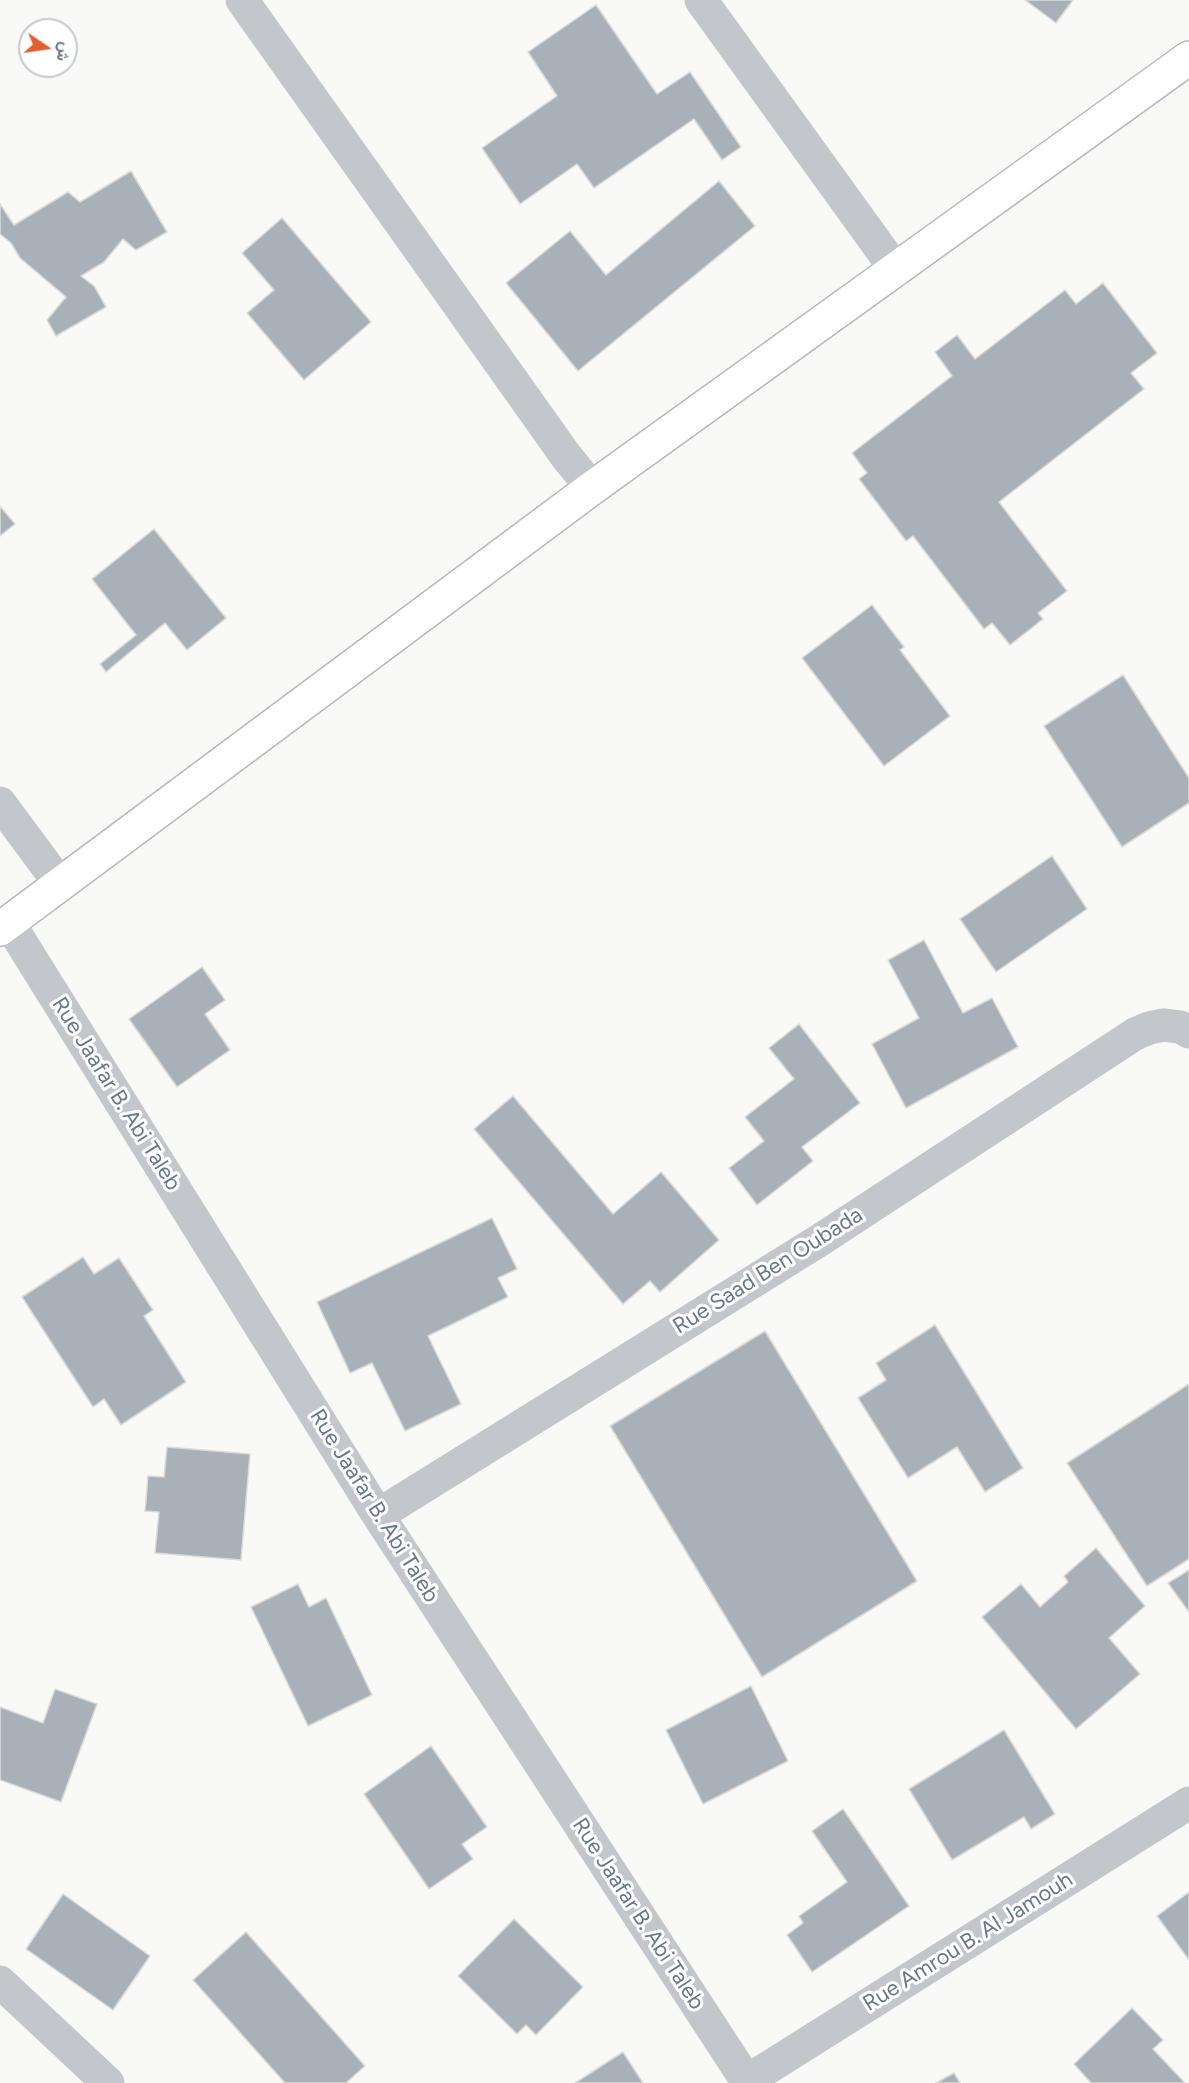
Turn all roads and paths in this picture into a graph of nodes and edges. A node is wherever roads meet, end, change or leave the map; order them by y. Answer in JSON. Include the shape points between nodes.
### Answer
{"nodes":[{"id":1,"x":242,"y":0,"type":"edge"},
{"id":2,"x":701,"y":0,"type":"edge"},
{"id":3,"x":1189,"y":58,"type":"edge"},
{"id":4,"x":896,"y":270,"type":"junction"},
{"id":5,"x":592,"y":488,"type":"junction"},
{"id":6,"x":0,"y":803,"type":"edge"},
{"id":7,"x":60,"y":884,"type":"junction"},
{"id":8,"x":4,"y":926,"type":"edge"},
{"id":9,"x":1176,"y":1023,"type":"edge"},
{"id":10,"x":378,"y":1515,"type":"junction"},
{"id":11,"x":1189,"y":1803,"type":"edge"},
{"id":12,"x":0,"y":1982,"type":"edge"},
{"id":13,"x":748,"y":2082,"type":"edge"},
{"id":14,"x":108,"y":2083,"type":"edge"}],
"edges":[{"from":1,"to":5,"type":"street"},
{"from":2,"to":4,"type":"street"},
{"from":3,"to":4,"type":"street"},
{"from":4,"to":5,"type":"street"},
{"from":5,"to":7,"type":"street"},
{"from":6,"to":7,"type":"street"},
{"from":7,"to":8,"type":"street"},
{"from":8,"to":10,"type":"street","name":"Rue Jaafar B. Abi Taleb"},
{"from":9,"to":10,"type":"street","name":"Rue Saad Ben Oubada","via":[[1121,1042],[820,1240]]},
{"from":10,"to":13,"type":"street","name":"Rue Jaafar B. Abi Taleb"},
{"from":11,"to":13,"type":"street","name":"Rue Amrou B. Al Jamouh"},
{"from":12,"to":14,"type":"street"}]}
